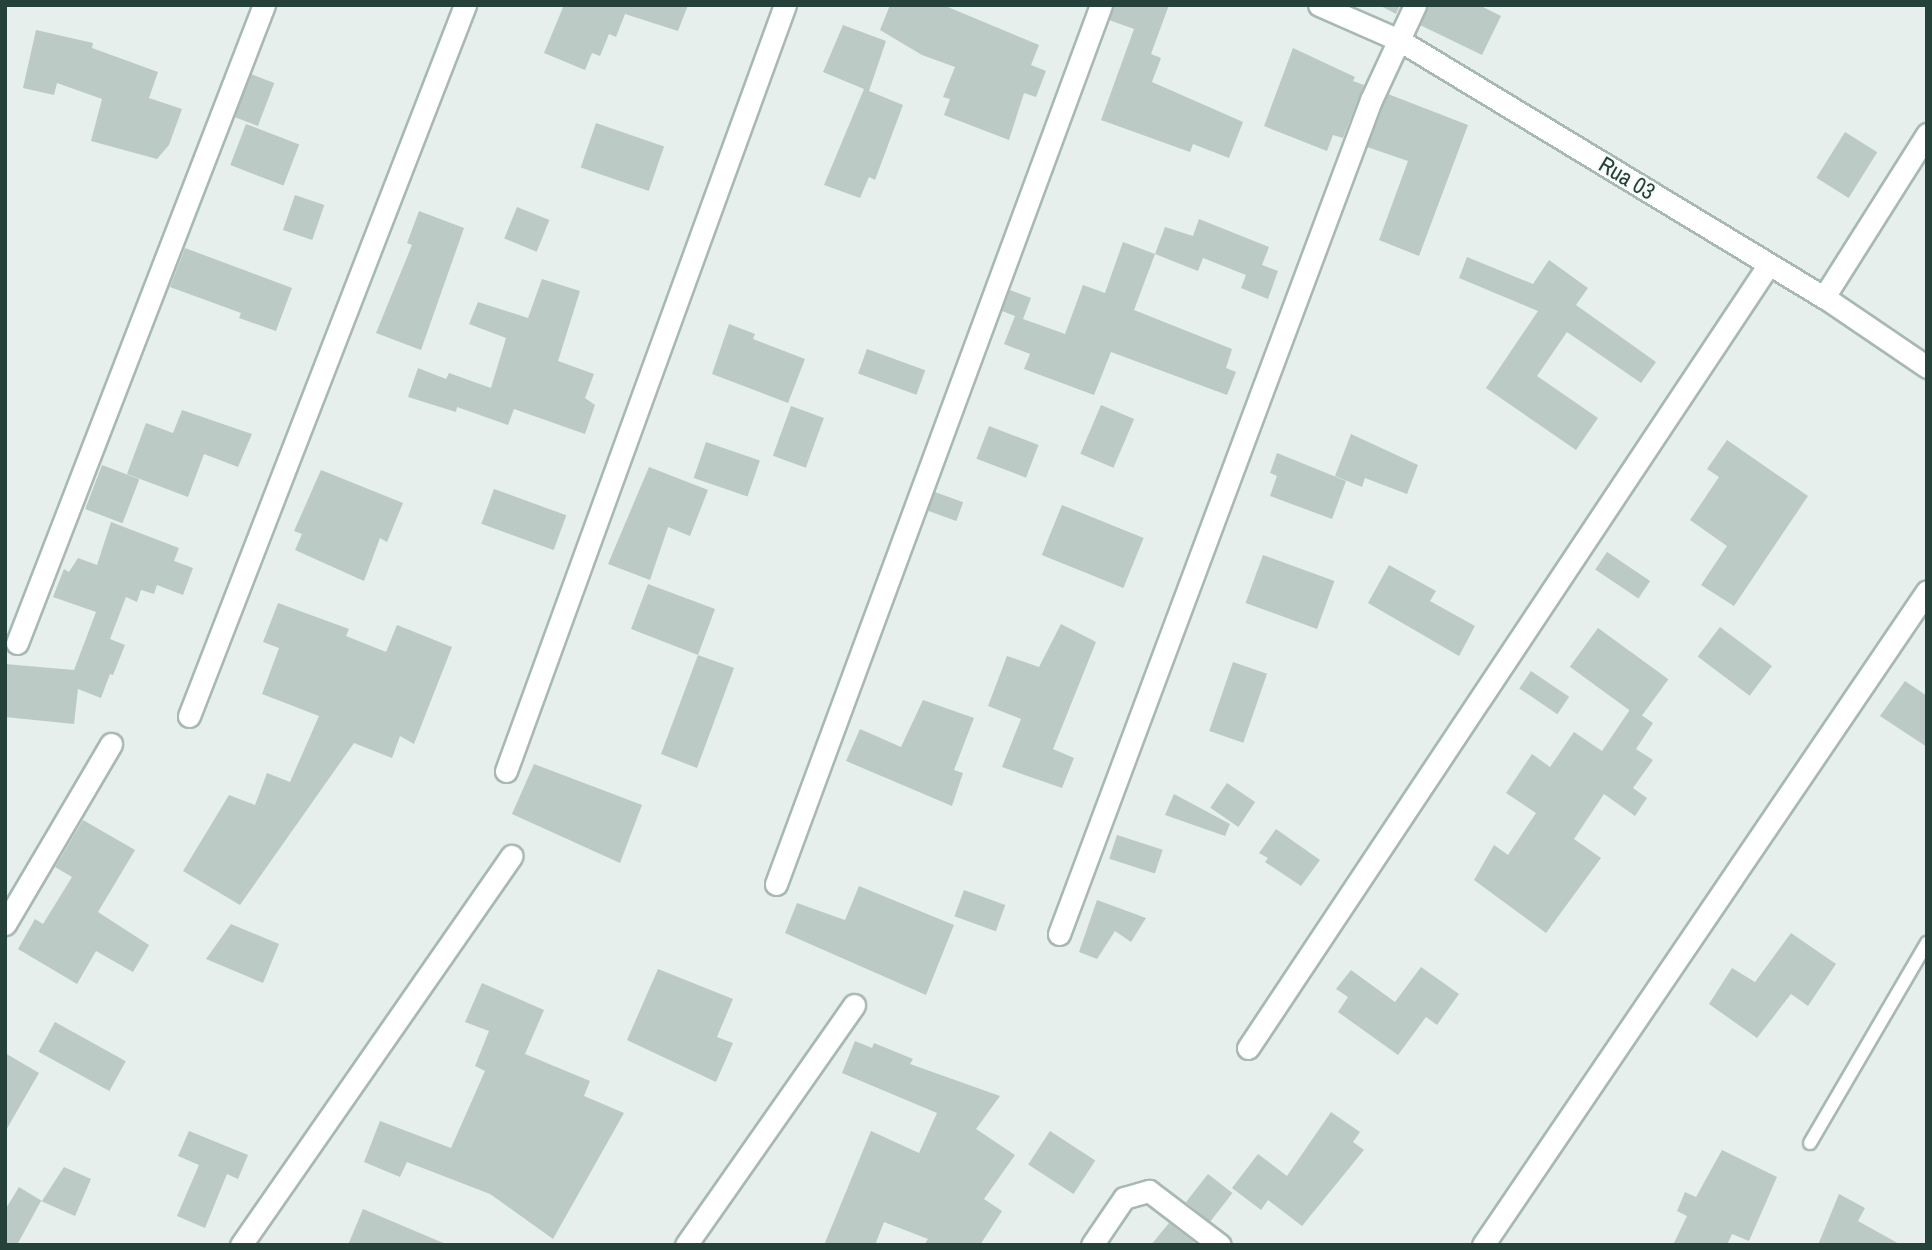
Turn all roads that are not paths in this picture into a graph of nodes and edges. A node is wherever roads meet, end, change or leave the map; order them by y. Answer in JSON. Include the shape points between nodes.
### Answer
{"nodes":[{"id":1,"x":264,"y":5,"type":"edge"},
{"id":2,"x":465,"y":5,"type":"edge"},
{"id":3,"x":785,"y":5,"type":"edge"},
{"id":4,"x":1101,"y":5,"type":"edge"},
{"id":5,"x":1319,"y":5,"type":"edge"},
{"id":6,"x":1415,"y":5,"type":"edge"},
{"id":7,"x":1399,"y":40,"type":"junction"},
{"id":8,"x":1927,"y":134,"type":"edge"},
{"id":9,"x":1769,"y":264,"type":"junction"},
{"id":10,"x":1824,"y":297,"type":"junction"},
{"id":11,"x":1927,"y":367,"type":"edge"},
{"id":12,"x":1927,"y":591,"type":"edge"},
{"id":13,"x":17,"y":643,"type":"dead end"},
{"id":14,"x":189,"y":716,"type":"dead end"},
{"id":15,"x":111,"y":744,"type":"dead end"},
{"id":16,"x":506,"y":771,"type":"dead end"},
{"id":17,"x":510,"y":856,"type":"dead end"},
{"id":18,"x":776,"y":884,"type":"dead end"},
{"id":19,"x":5,"y":924,"type":"edge"},
{"id":20,"x":1059,"y":934,"type":"dead end"},
{"id":21,"x":1927,"y":943,"type":"edge"},
{"id":22,"x":854,"y":1005,"type":"dead end"},
{"id":23,"x":1248,"y":1048,"type":"dead end"},
{"id":24,"x":1810,"y":1143,"type":"dead end"},
{"id":25,"x":241,"y":1245,"type":"edge"},
{"id":26,"x":686,"y":1245,"type":"edge"},
{"id":27,"x":1092,"y":1245,"type":"edge"},
{"id":28,"x":1220,"y":1245,"type":"edge"},
{"id":29,"x":1483,"y":1245,"type":"edge"}],
"edges":[{"from":1,"to":13,"type":"street"},
{"from":2,"to":14,"type":"street"},
{"from":3,"to":16,"type":"street"},
{"from":4,"to":18,"type":"street"},
{"from":5,"to":7,"type":"street","name":"Rua 03"},
{"from":6,"to":7,"type":"street"},
{"from":7,"to":9,"type":"street","name":"Rua 03"},
{"from":7,"to":20,"type":"street","via":[[1371,100]]},
{"from":8,"to":10,"type":"street"},
{"from":9,"to":10,"type":"street","name":"Rua 03"},
{"from":9,"to":23,"type":"street"},
{"from":10,"to":11,"type":"street","name":"Rua 03"},
{"from":12,"to":29,"type":"street"},
{"from":15,"to":19,"type":"street"},
{"from":17,"to":25,"type":"street"},
{"from":21,"to":24,"type":"lane"},
{"from":22,"to":26,"type":"street"},
{"from":27,"to":28,"type":"street","via":[[1124,1198],[1149,1191]]}]}
